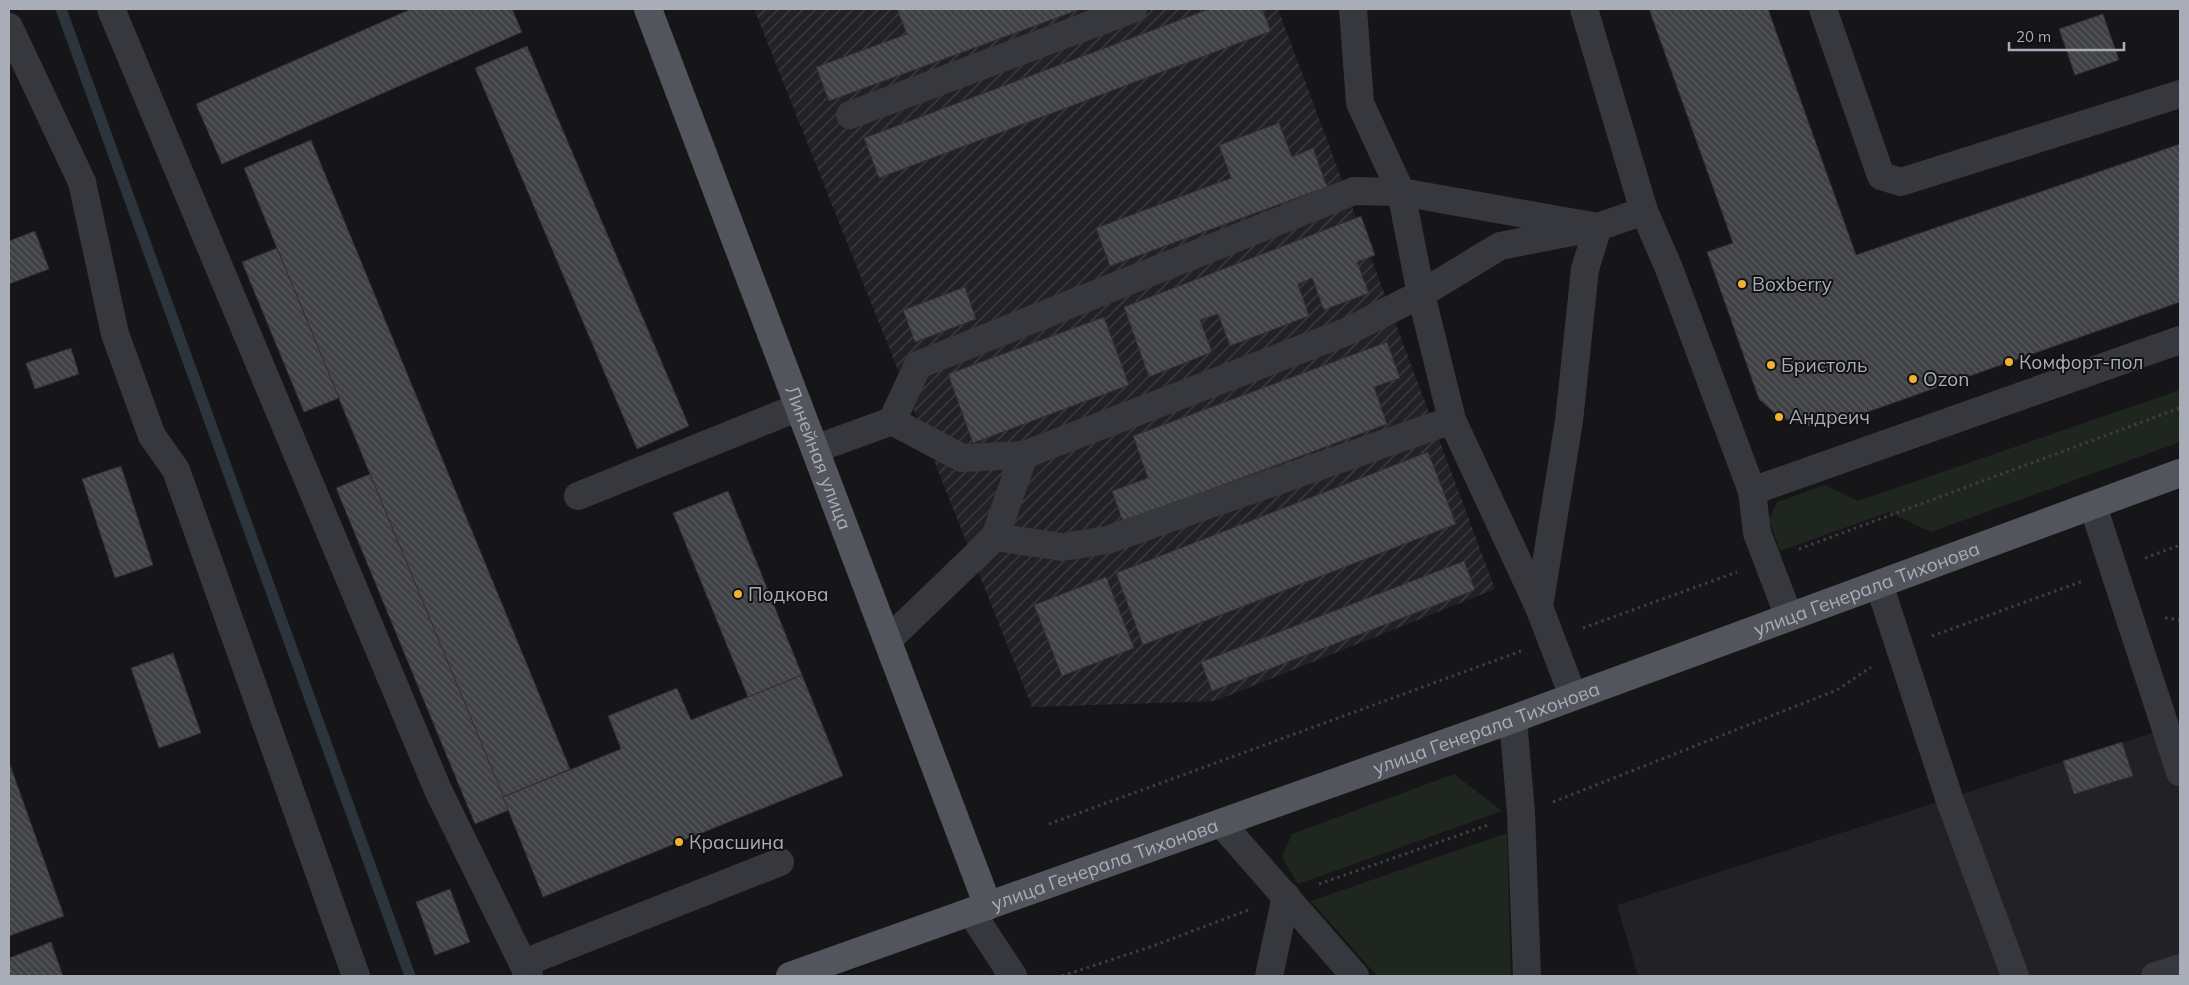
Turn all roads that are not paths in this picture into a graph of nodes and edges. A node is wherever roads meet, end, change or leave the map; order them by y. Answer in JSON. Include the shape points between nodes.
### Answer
{"nodes":[{"id":1,"x":111,"y":9,"type":"edge"},
{"id":2,"x":648,"y":9,"type":"edge"},
{"id":3,"x":1133,"y":9,"type":"edge"},
{"id":4,"x":1584,"y":9,"type":"edge"},
{"id":5,"x":1824,"y":9,"type":"edge"},
{"id":6,"x":1351,"y":10,"type":"edge"},
{"id":7,"x":9,"y":27,"type":"edge"},
{"id":8,"x":2180,"y":94,"type":"edge"},
{"id":9,"x":850,"y":115,"type":"dead end"},
{"id":10,"x":1401,"y":192,"type":"junction"},
{"id":11,"x":1644,"y":211,"type":"junction"},
{"id":12,"x":1598,"y":227,"type":"junction"},
{"id":13,"x":1421,"y":294,"type":"junction"},
{"id":14,"x":2180,"y":340,"type":"edge"},
{"id":15,"x":798,"y":407,"type":"junction"},
{"id":16,"x":1452,"y":420,"type":"junction"},
{"id":17,"x":892,"y":421,"type":"junction"},
{"id":18,"x":815,"y":449,"type":"junction"},
{"id":19,"x":1024,"y":455,"type":"junction"},
{"id":20,"x":2180,"y":473,"type":"edge"},
{"id":21,"x":1752,"y":491,"type":"junction"},
{"id":22,"x":578,"y":496,"type":"dead end"},
{"id":23,"x":2093,"y":506,"type":"junction"},
{"id":24,"x":995,"y":537,"type":"junction"},
{"id":25,"x":1879,"y":584,"type":"junction"},
{"id":26,"x":1539,"y":606,"type":"junction"},
{"id":27,"x":1789,"y":617,"type":"junction"},
{"id":28,"x":889,"y":639,"type":"junction"},
{"id":29,"x":1573,"y":696,"type":"junction"},
{"id":30,"x":1512,"y":719,"type":"junction"},
{"id":31,"x":2180,"y":772,"type":"edge"},
{"id":32,"x":1221,"y":823,"type":"junction"},
{"id":33,"x":780,"y":862,"type":"dead end"},
{"id":34,"x":1286,"y":896,"type":"junction"},
{"id":35,"x":980,"y":909,"type":"junction"},
{"id":36,"x":2180,"y":968,"type":"edge"},
{"id":37,"x":526,"y":970,"type":"edge"},
{"id":38,"x":356,"y":976,"type":"edge"},
{"id":39,"x":790,"y":976,"type":"edge"},
{"id":40,"x":1013,"y":976,"type":"edge"},
{"id":41,"x":1269,"y":976,"type":"edge"},
{"id":42,"x":1355,"y":976,"type":"edge"},
{"id":43,"x":1527,"y":976,"type":"edge"},
{"id":44,"x":2015,"y":976,"type":"edge"},
{"id":45,"x":2155,"y":976,"type":"edge"}],
"edges":[{"from":1,"to":37,"type":"street","via":[[438,790]]},
{"from":2,"to":15,"type":"main road","name":"Линейная улица"},
{"from":3,"to":9,"type":"street"},
{"from":4,"to":11,"type":"street"},
{"from":5,"to":8,"type":"street","via":[[1881,176],[1901,182]]},
{"from":6,"to":10,"type":"street","via":[[1360,103]]},
{"from":7,"to":38,"type":"street","via":[[82,182],[115,334],[152,436],[176,470]]},
{"from":10,"to":12,"type":"street"},
{"from":10,"to":13,"type":"street"},
{"from":10,"to":17,"type":"street","via":[[1354,192],[918,365]]},
{"from":11,"to":12,"type":"street"},
{"from":11,"to":21,"type":"street","via":[[1668,266]]},
{"from":12,"to":13,"type":"street","via":[[1500,246]]},
{"from":12,"to":26,"type":"street","via":[[1586,269],[1569,421]]},
{"from":13,"to":16,"type":"street"},
{"from":13,"to":19,"type":"street","via":[[1346,332]]},
{"from":14,"to":21,"type":"street"},
{"from":15,"to":18,"type":"main road","name":"Линейная улица"},
{"from":15,"to":22,"type":"street"},
{"from":16,"to":24,"type":"street","via":[[1107,540],[1062,548]]},
{"from":16,"to":26,"type":"street"},
{"from":17,"to":18,"type":"street"},
{"from":17,"to":19,"type":"street","via":[[962,458]]},
{"from":18,"to":28,"type":"main road","name":"Линейная улица"},
{"from":19,"to":24,"type":"street"},
{"from":20,"to":23,"type":"main road","name":"улица Генерала Тихонова"},
{"from":21,"to":27,"type":"street","via":[[1757,533]]},
{"from":23,"to":25,"type":"main road","name":"улица Генерала Тихонова"},
{"from":23,"to":31,"type":"street"},
{"from":24,"to":28,"type":"street"},
{"from":25,"to":27,"type":"main road","name":"улица Генерала Тихонова"},
{"from":25,"to":44,"type":"street","via":[[1949,798]]},
{"from":26,"to":29,"type":"street"},
{"from":27,"to":29,"type":"main road","name":"улица Генерала Тихонова"},
{"from":28,"to":35,"type":"main road","name":"Линейная улица"},
{"from":29,"to":30,"type":"main road","name":"улица Генерала Тихонова"},
{"from":30,"to":32,"type":"main road","name":"улица Генерала Тихонова"},
{"from":30,"to":43,"type":"street","via":[[1520,813]]},
{"from":32,"to":34,"type":"street"},
{"from":32,"to":35,"type":"main road","name":"улица Генерала Тихонова"},
{"from":33,"to":37,"type":"street"},
{"from":34,"to":41,"type":"street"},
{"from":34,"to":42,"type":"street"},
{"from":35,"to":39,"type":"main road","name":"улица Генерала Тихонова"},
{"from":35,"to":40,"type":"street","name":"Линейная улица"},
{"from":36,"to":45,"type":"street"}]}
